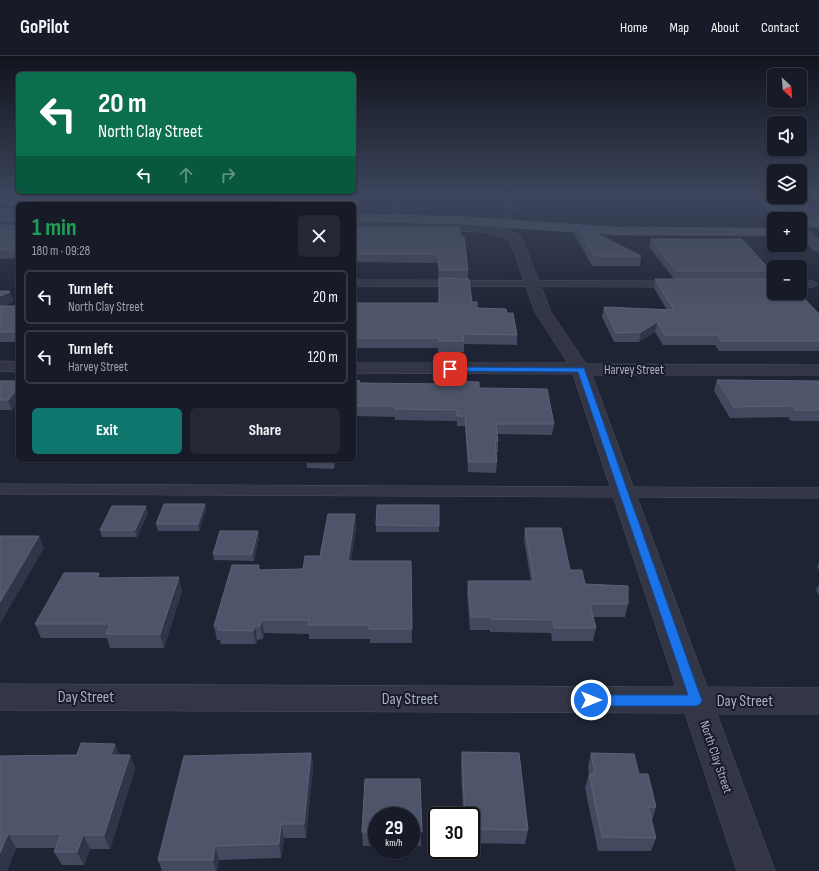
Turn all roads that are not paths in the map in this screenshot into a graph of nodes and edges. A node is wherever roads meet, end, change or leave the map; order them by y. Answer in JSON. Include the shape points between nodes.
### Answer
{"nodes":[{"id":1,"x":509,"y":235,"type":"edge"},
{"id":2,"x":807,"y":236,"type":"edge"},
{"id":3,"x":819,"y":247,"type":"edge"},
{"id":4,"x":356,"y":282,"type":"edge"},
{"id":5,"x":531,"y":283,"type":"junction"},
{"id":6,"x":688,"y":284,"type":"edge"},
{"id":7,"x":807,"y":284,"type":"edge"},
{"id":8,"x":813,"y":284,"type":"dead end"},
{"id":9,"x":0,"y":366,"type":"edge"},
{"id":10,"x":16,"y":366,"type":"edge"},
{"id":11,"x":356,"y":368,"type":"edge"},
{"id":12,"x":581,"y":370,"type":"junction"},
{"id":13,"x":819,"y":370,"type":"edge"},
{"id":14,"x":0,"y":489,"type":"edge"},
{"id":15,"x":622,"y":491,"type":"junction"},
{"id":16,"x":819,"y":493,"type":"edge"},
{"id":17,"x":0,"y":697,"type":"edge"},
{"id":18,"x":696,"y":701,"type":"junction"},
{"id":19,"x":819,"y":702,"type":"edge"},
{"id":20,"x":756,"y":871,"type":"edge"}],
"edges":[{"from":1,"to":5,"type":"street","name":"North Clay Street","via":[[519,244]]},
{"from":2,"to":3,"type":"main road"},
{"from":4,"to":5,"type":"lane"},
{"from":5,"to":6,"type":"lane"},
{"from":5,"to":12,"type":"street","name":"North Clay Street","via":[[543,312]]},
{"from":7,"to":8,"type":"lane"},
{"from":9,"to":10,"type":"street"},
{"from":11,"to":12,"type":"street","name":"Harvey Street"},
{"from":12,"to":13,"type":"street","name":"Harvey Street"},
{"from":12,"to":15,"type":"street","name":"North Clay Street"},
{"from":14,"to":15,"type":"lane"},
{"from":15,"to":16,"type":"lane"},
{"from":15,"to":18,"type":"street","name":"North Clay Street"},
{"from":17,"to":18,"type":"street","name":"Day Street"},
{"from":18,"to":19,"type":"street","name":"Day Street"},
{"from":18,"to":20,"type":"street","name":"North Clay Street"}]}
